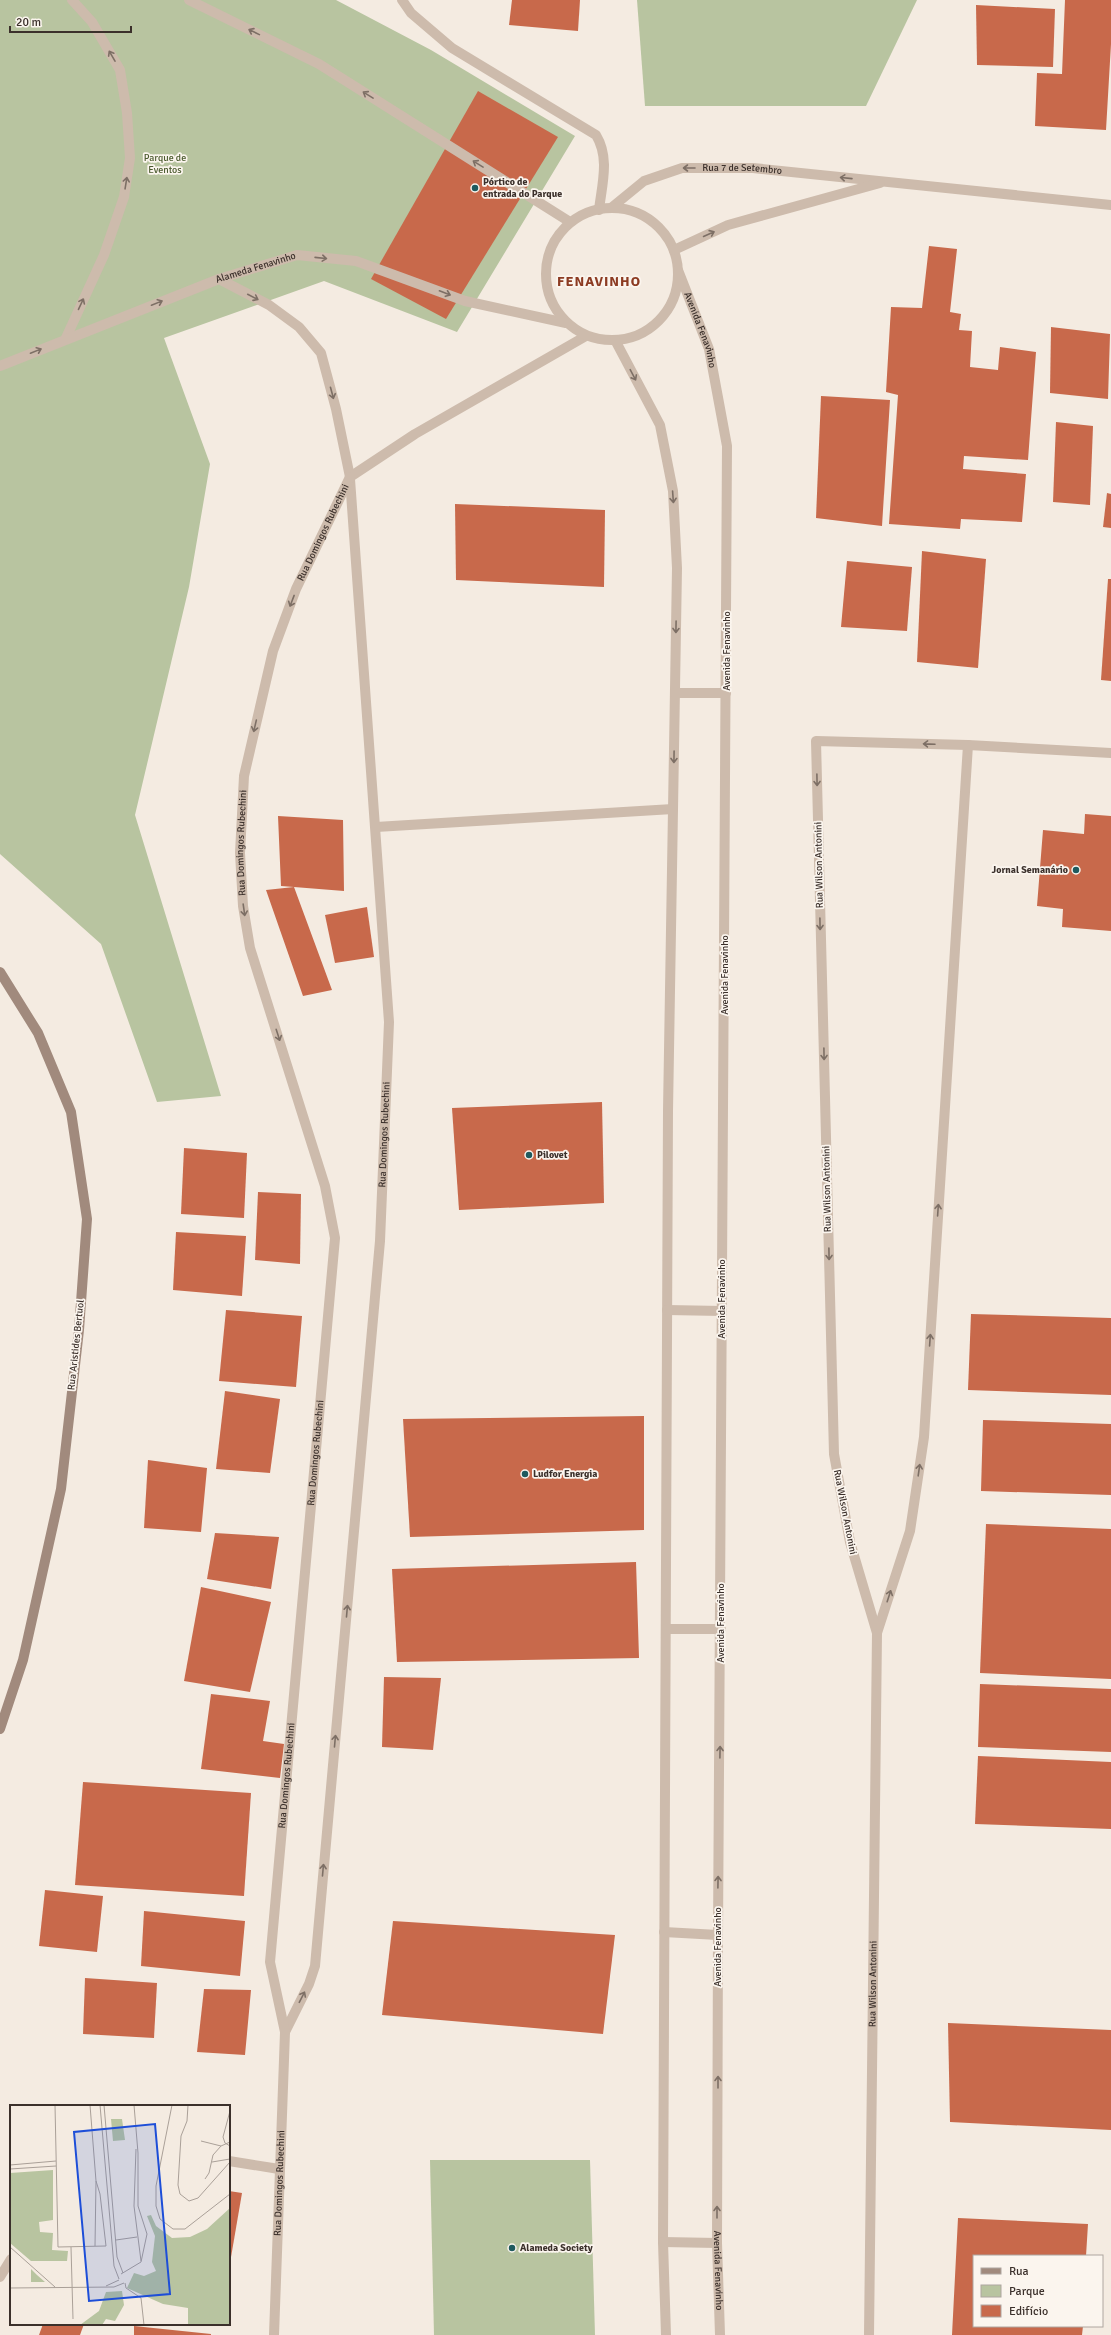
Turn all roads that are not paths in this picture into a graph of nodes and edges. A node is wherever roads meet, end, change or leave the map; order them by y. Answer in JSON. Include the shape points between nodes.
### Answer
{"nodes":[{"id":1,"x":72,"y":0,"type":"edge"},
{"id":2,"x":188,"y":0,"type":"edge"},
{"id":3,"x":402,"y":0,"type":"edge"},
{"id":4,"x":885,"y":182,"type":"junction"},
{"id":5,"x":1111,"y":205,"type":"edge"},
{"id":6,"x":611,"y":208,"type":"junction"},
{"id":7,"x":599,"y":210,"type":"junction"},
{"id":8,"x":570,"y":222,"type":"junction"},
{"id":9,"x":674,"y":250,"type":"junction"},
{"id":10,"x":678,"y":270,"type":"junction"},
{"id":11,"x":219,"y":279,"type":"junction"},
{"id":12,"x":566,"y":323,"type":"junction"},
{"id":13,"x":586,"y":336,"type":"junction"},
{"id":14,"x":64,"y":340,"type":"junction"},
{"id":15,"x":615,"y":340,"type":"junction"},
{"id":16,"x":0,"y":366,"type":"edge"},
{"id":17,"x":350,"y":477,"type":"junction"},
{"id":18,"x":675,"y":693,"type":"junction"},
{"id":19,"x":726,"y":693,"type":"junction"},
{"id":20,"x":968,"y":745,"type":"junction"},
{"id":21,"x":1111,"y":753,"type":"edge"},
{"id":22,"x":673,"y":809,"type":"junction"},
{"id":23,"x":376,"y":827,"type":"junction"},
{"id":24,"x":0,"y":972,"type":"edge"},
{"id":25,"x":667,"y":1310,"type":"junction"},
{"id":26,"x":722,"y":1311,"type":"junction"},
{"id":27,"x":666,"y":1629,"type":"junction"},
{"id":28,"x":721,"y":1629,"type":"junction"},
{"id":29,"x":877,"y":1632,"type":"junction"},
{"id":30,"x":0,"y":1729,"type":"edge"},
{"id":31,"x":664,"y":1932,"type":"junction"},
{"id":32,"x":718,"y":1935,"type":"junction"},
{"id":33,"x":285,"y":2032,"type":"junction"},
{"id":34,"x":230,"y":2161,"type":"edge"},
{"id":35,"x":279,"y":2169,"type":"junction"},
{"id":36,"x":663,"y":2242,"type":"junction"},
{"id":37,"x":717,"y":2243,"type":"junction"},
{"id":38,"x":10,"y":2261,"type":"edge"},
{"id":39,"x":0,"y":2276,"type":"edge"},
{"id":40,"x":274,"y":2335,"type":"edge"},
{"id":41,"x":666,"y":2335,"type":"edge"},
{"id":42,"x":720,"y":2335,"type":"edge"},
{"id":43,"x":869,"y":2335,"type":"edge"}],
"edges":[{"from":14,"to":1,"type":"street","one_way":true,"via":[[104,255],[124,197],[130,158],[127,112],[120,70],[92,22]]},
{"from":8,"to":2,"type":"street","one_way":true,"via":[[319,64]]},
{"from":3,"to":7,"type":"street","via":[[411,13],[452,48],[596,135],[603,146],[605,162]]},
{"from":4,"to":5,"type":"street","name":"Rua 7 de Setembro"},
{"from":4,"to":6,"type":"street","name":"Rua 7 de Setembro","one_way":true,"via":[[754,168],[682,168],[644,181]]},
{"from":9,"to":4,"type":"street","name":"Rua 7 de Setembro","one_way":true,"via":[[728,226]]},
{"from":6,"to":7,"type":"street"},
{"from":6,"to":9,"type":"street","via":[[631,211],[649,220],[664,233]]},
{"from":7,"to":8,"type":"street","via":[[591,211]]},
{"from":8,"to":12,"type":"street","via":[[555,239],[546,260],[546,283],[553,305]]},
{"from":9,"to":10,"type":"street"},
{"from":10,"to":15,"type":"street","via":[[676,291],[668,310],[654,326],[635,336]]},
{"from":10,"to":19,"type":"street","name":"Avenida Fenavinho","via":[[709,348],[727,446]]},
{"from":11,"to":12,"type":"street","name":"Alameda Fenavinho","one_way":true,"via":[[297,255],[356,261],[465,301]]},
{"from":14,"to":11,"type":"street","name":"Alameda Fenavinho","one_way":true},
{"from":11,"to":17,"type":"street","one_way":true,"via":[[269,305],[299,327],[321,353]]},
{"from":12,"to":13,"type":"street"},
{"from":13,"to":15,"type":"street"},
{"from":13,"to":17,"type":"street","via":[[415,434]]},
{"from":16,"to":14,"type":"street","name":"Alameda Fenavinho","one_way":true},
{"from":15,"to":18,"type":"street","one_way":true,"via":[[660,425],[673,491],[677,568]]},
{"from":17,"to":23,"type":"street","name":"Rua Domingos Rubechini"},
{"from":17,"to":33,"type":"street","name":"Rua Domingos Rubechini","one_way":true,"via":[[296,589],[273,651],[244,776],[240,853],[243,906],[250,948],[325,1186],[335,1238],[270,1962]]},
{"from":18,"to":19,"type":"street"},
{"from":18,"to":22,"type":"street","one_way":true},
{"from":19,"to":26,"type":"street","name":"Avenida Fenavinho"},
{"from":20,"to":21,"type":"street"},
{"from":29,"to":20,"type":"street","name":"Rua Wilson Antonini","one_way":true,"via":[[910,1531],[924,1437]]},
{"from":20,"to":29,"type":"street","name":"Rua Wilson Antonini","one_way":true,"via":[[816,741],[834,1454],[850,1542]]},
{"from":22,"to":23,"type":"street"},
{"from":22,"to":25,"type":"street"},
{"from":33,"to":23,"type":"street","name":"Rua Domingos Rubechini","one_way":true,"via":[[315,1966],[380,1241],[389,1022]]},
{"from":24,"to":30,"type":"main road","name":"Rua Aristides Bertuol","via":[[38,1033],[71,1112],[87,1219],[61,1489],[23,1660]]},
{"from":25,"to":26,"type":"street"},
{"from":25,"to":27,"type":"street"},
{"from":26,"to":28,"type":"street","name":"Avenida Fenavinho"},
{"from":27,"to":28,"type":"street"},
{"from":27,"to":31,"type":"street"},
{"from":32,"to":28,"type":"street","name":"Avenida Fenavinho","one_way":true},
{"from":29,"to":43,"type":"street","name":"Rua Wilson Antonini"},
{"from":31,"to":32,"type":"street"},
{"from":31,"to":36,"type":"street"},
{"from":37,"to":32,"type":"street","name":"Avenida Fenavinho","one_way":true},
{"from":33,"to":35,"type":"street","name":"Rua Domingos Rubechini"},
{"from":34,"to":35,"type":"street"},
{"from":35,"to":40,"type":"street","name":"Rua Domingos Rubechini"},
{"from":36,"to":37,"type":"street"},
{"from":36,"to":41,"type":"street"},
{"from":37,"to":42,"type":"street","name":"Avenida Fenavinho"},
{"from":38,"to":39,"type":"street"}]}
